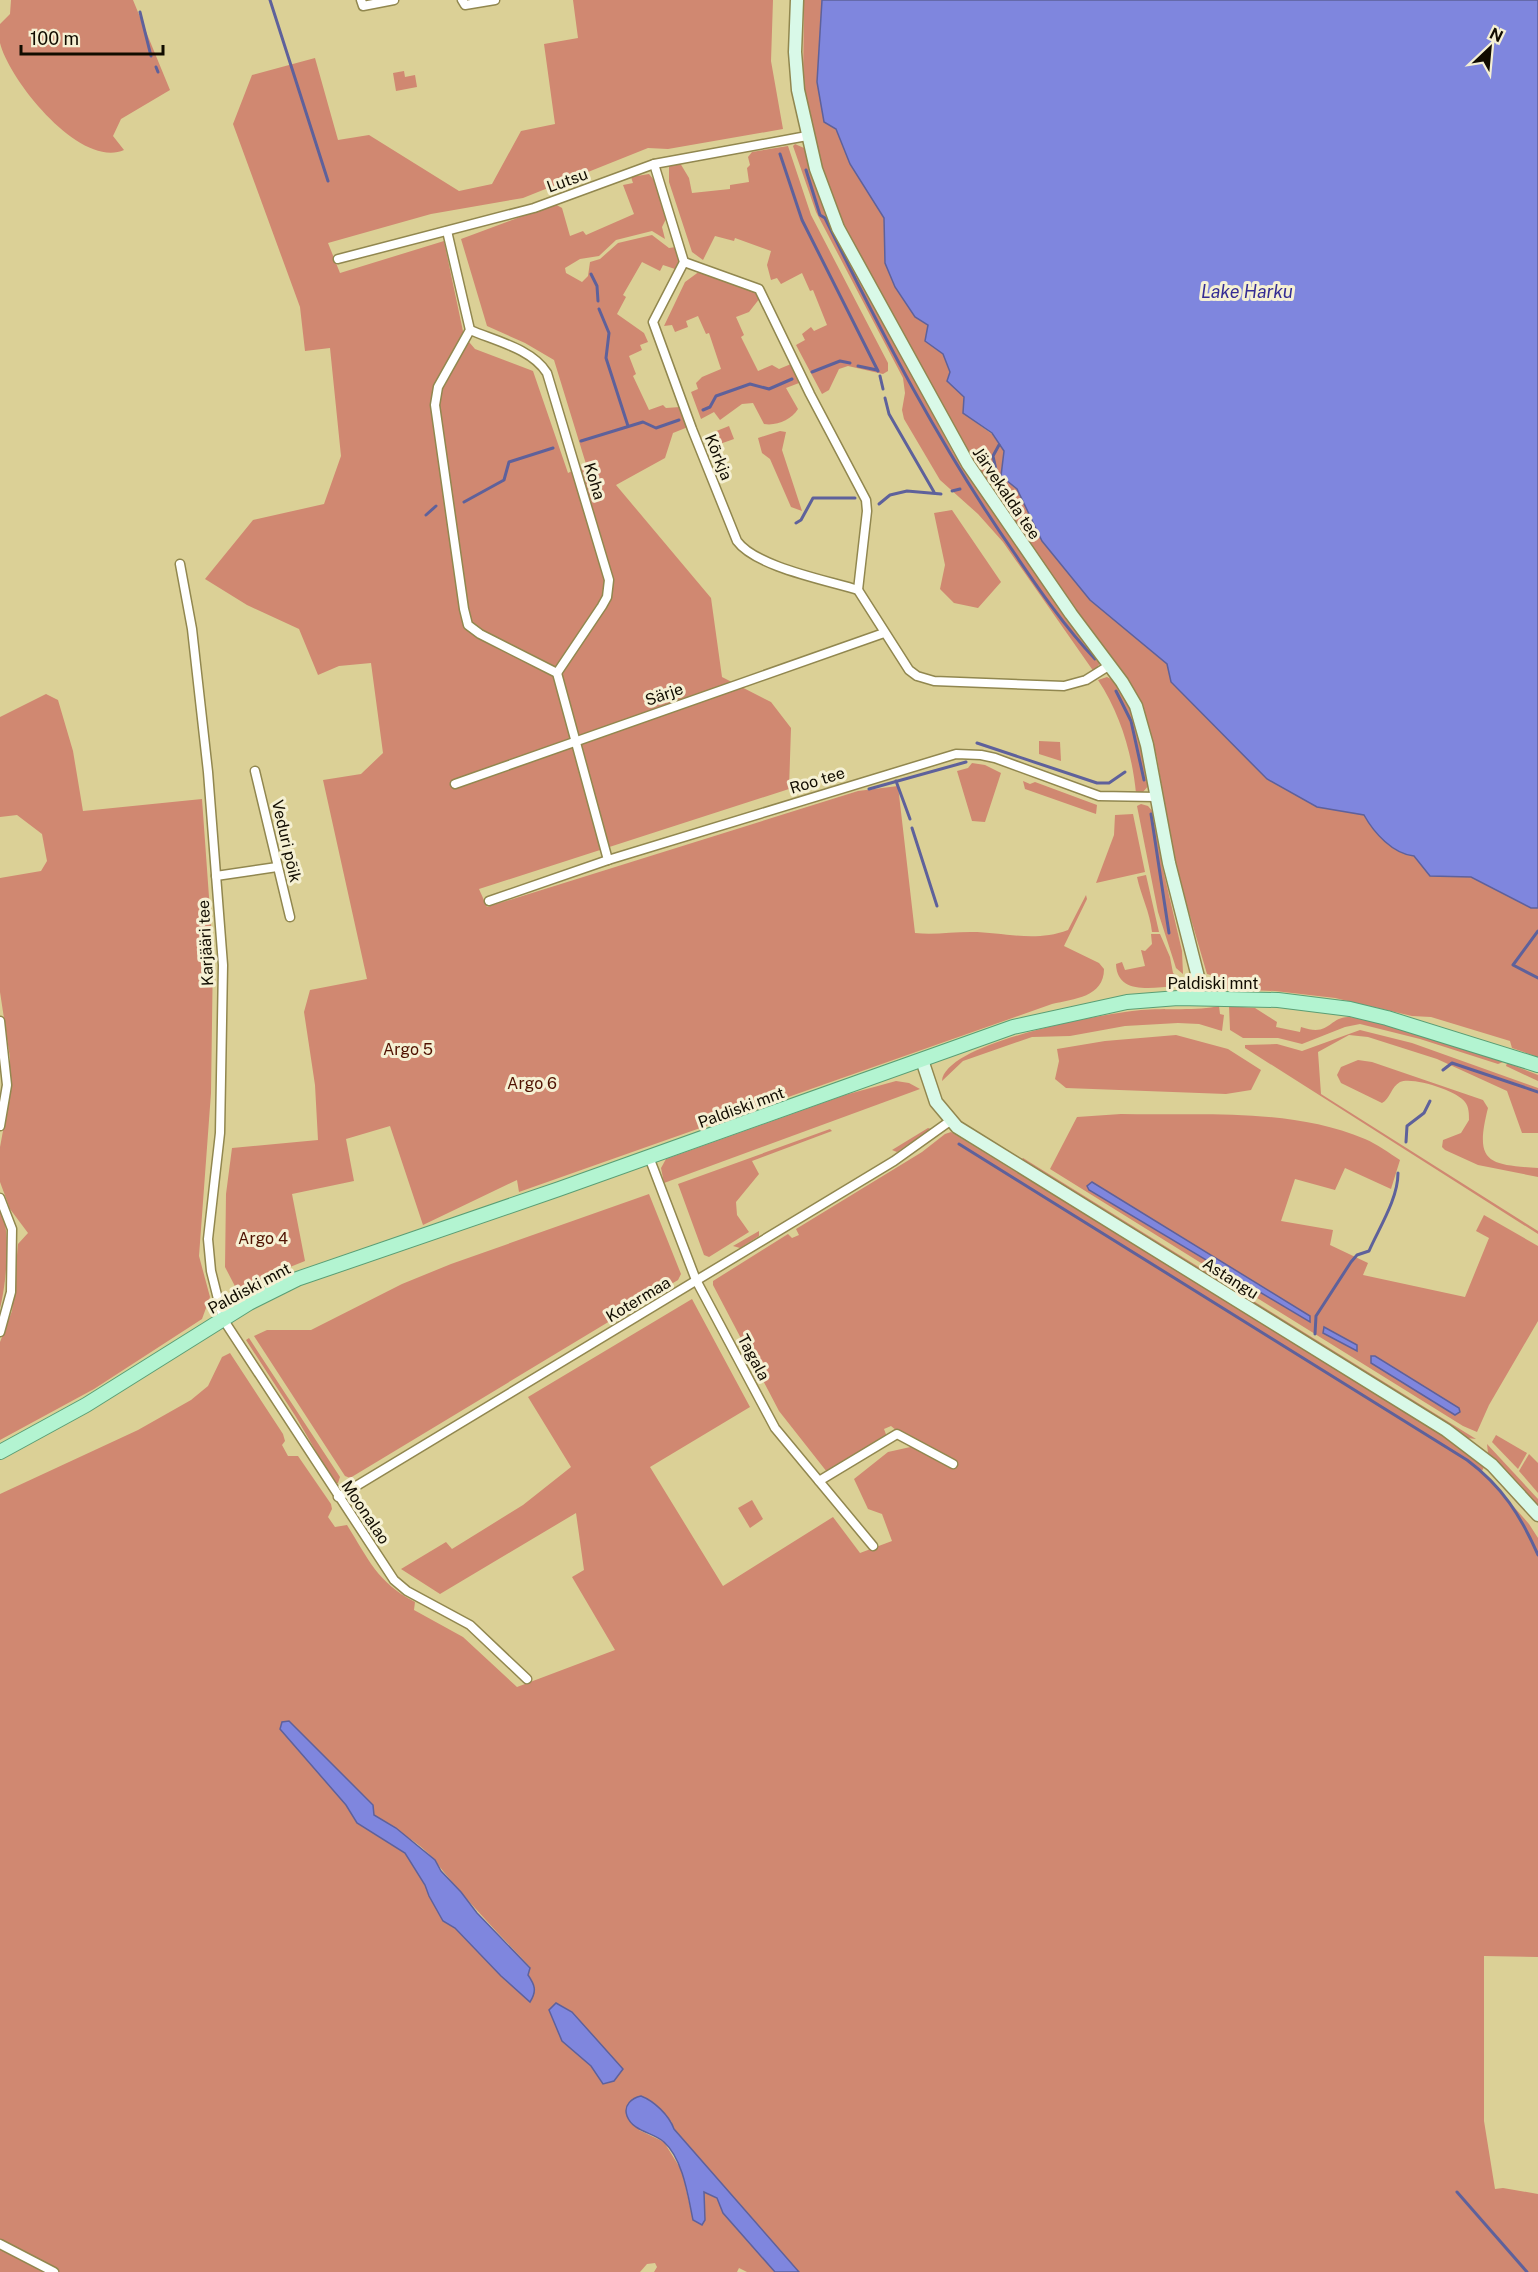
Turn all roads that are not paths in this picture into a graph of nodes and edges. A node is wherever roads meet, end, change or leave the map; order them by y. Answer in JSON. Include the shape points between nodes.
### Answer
{"nodes":[{"id":1,"x":361,"y":0,"type":"edge"},
{"id":2,"x":394,"y":0,"type":"edge"},
{"id":3,"x":462,"y":0,"type":"edge"},
{"id":4,"x":495,"y":0,"type":"edge"},
{"id":5,"x":797,"y":0,"type":"edge"},
{"id":6,"x":807,"y":136,"type":"junction"},
{"id":7,"x":654,"y":164,"type":"junction"},
{"id":8,"x":447,"y":231,"type":"junction"},
{"id":9,"x":338,"y":259,"type":"dead end"},
{"id":10,"x":684,"y":262,"type":"junction"},
{"id":11,"x":470,"y":330,"type":"junction"},
{"id":12,"x":180,"y":564,"type":"dead end"},
{"id":13,"x":858,"y":590,"type":"junction"},
{"id":14,"x":884,"y":633,"type":"junction"},
{"id":15,"x":1110,"y":665,"type":"junction"},
{"id":16,"x":557,"y":673,"type":"junction"},
{"id":17,"x":574,"y":741,"type":"junction"},
{"id":18,"x":255,"y":771,"type":"dead end"},
{"id":19,"x":454,"y":784,"type":"dead end"},
{"id":20,"x":1157,"y":797,"type":"junction"},
{"id":21,"x":608,"y":860,"type":"junction"},
{"id":22,"x":277,"y":867,"type":"junction"},
{"id":23,"x":216,"y":876,"type":"junction"},
{"id":24,"x":489,"y":901,"type":"dead end"},
{"id":25,"x":290,"y":917,"type":"dead end"},
{"id":26,"x":1197,"y":998,"type":"junction"},
{"id":27,"x":0,"y":1021,"type":"edge"},
{"id":28,"x":922,"y":1060,"type":"junction"},
{"id":29,"x":1538,"y":1065,"type":"edge"},
{"id":30,"x":950,"y":1121,"type":"junction"},
{"id":31,"x":0,"y":1126,"type":"edge"},
{"id":32,"x":649,"y":1157,"type":"junction"},
{"id":33,"x":0,"y":1198,"type":"edge"},
{"id":34,"x":696,"y":1280,"type":"junction"},
{"id":35,"x":223,"y":1319,"type":"junction"},
{"id":36,"x":0,"y":1332,"type":"edge"},
{"id":37,"x":0,"y":1452,"type":"edge"},
{"id":38,"x":953,"y":1464,"type":"dead end"},
{"id":39,"x":819,"y":1481,"type":"junction"},
{"id":40,"x":338,"y":1497,"type":"junction"},
{"id":41,"x":1538,"y":1515,"type":"edge"},
{"id":42,"x":873,"y":1546,"type":"dead end"},
{"id":43,"x":527,"y":1679,"type":"dead end"},
{"id":44,"x":0,"y":2244,"type":"edge"},
{"id":45,"x":54,"y":2272,"type":"edge"}],
"edges":[{"from":1,"to":2,"type":"street","via":[[363,6]]},
{"from":3,"to":4,"type":"street","via":[[465,5]]},
{"from":5,"to":6,"type":"street","name":"Järvekalda tee","via":[[796,70]]},
{"from":6,"to":7,"type":"street","name":"Lutsu"},
{"from":6,"to":15,"type":"street","name":"Järvekalda tee","via":[[838,228],[947,431],[1034,563]]},
{"from":7,"to":8,"type":"street","name":"Lutsu","via":[[534,208]]},
{"from":7,"to":10,"type":"street"},
{"from":8,"to":9,"type":"street","name":"Lutsu"},
{"from":8,"to":11,"type":"street"},
{"from":10,"to":13,"type":"street","via":[[759,289],[866,500]]},
{"from":10,"to":13,"type":"street","name":"Kõrkja","via":[[653,322],[737,541],[760,560]]},
{"from":11,"to":16,"type":"street","via":[[438,387],[435,405],[468,625]]},
{"from":11,"to":16,"type":"street","name":"Koha","via":[[529,355],[547,373],[609,580],[602,606]]},
{"from":12,"to":23,"type":"street","name":"Karjääri tee","via":[[192,629]]},
{"from":13,"to":14,"type":"street"},
{"from":14,"to":15,"type":"street","via":[[909,670],[934,681],[1064,686]]},
{"from":14,"to":17,"type":"street","name":"Särje"},
{"from":15,"to":20,"type":"street","name":"Järvekalda tee","via":[[1129,693],[1142,724]]},
{"from":16,"to":17,"type":"street"},
{"from":17,"to":19,"type":"street","name":"Särje"},
{"from":17,"to":21,"type":"street"},
{"from":18,"to":22,"type":"street","name":"Veduri põik"},
{"from":20,"to":21,"type":"street","name":"Roo tee","via":[[1099,796],[981,754],[956,754]]},
{"from":20,"to":26,"type":"street","name":"Järvekalda tee","via":[[1198,977]]},
{"from":21,"to":24,"type":"street","name":"Roo tee"},
{"from":22,"to":23,"type":"street"},
{"from":22,"to":25,"type":"street","name":"Veduri põik"},
{"from":23,"to":35,"type":"street","name":"Karjääri tee","via":[[223,964],[222,1098],[208,1239]]},
{"from":26,"to":28,"type":"main road","name":"Paldiski mnt","via":[[1127,1002],[1066,1014],[1013,1027]]},
{"from":26,"to":29,"type":"main road","name":"Paldiski mnt","via":[[1278,1000],[1350,1010]]},
{"from":27,"to":31,"type":"street","via":[[7,1085]]},
{"from":28,"to":30,"type":"street","name":"Astangu","via":[[936,1102]]},
{"from":28,"to":32,"type":"main road","name":"Paldiski mnt"},
{"from":30,"to":34,"type":"street","name":"Kotermaa","via":[[894,1161]]},
{"from":30,"to":41,"type":"street","name":"Astangu","via":[[994,1152],[1446,1430],[1492,1465]]},
{"from":32,"to":34,"type":"street","name":"Tagala"},
{"from":32,"to":35,"type":"main road","name":"Paldiski mnt","via":[[297,1280]]},
{"from":33,"to":36,"type":"street","via":[[12,1229],[11,1292]]},
{"from":34,"to":39,"type":"street","name":"Tagala","via":[[775,1428]]},
{"from":34,"to":40,"type":"street","name":"Kotermaa"},
{"from":35,"to":37,"type":"main road","name":"Paldiski mnt","via":[[86,1405]]},
{"from":35,"to":40,"type":"street","name":"Moonalao"},
{"from":38,"to":39,"type":"street","via":[[897,1434]]},
{"from":39,"to":42,"type":"street","name":"Tagala"},
{"from":40,"to":43,"type":"street","name":"Moonalao","via":[[394,1580],[470,1625]]},
{"from":44,"to":45,"type":"street"}]}
